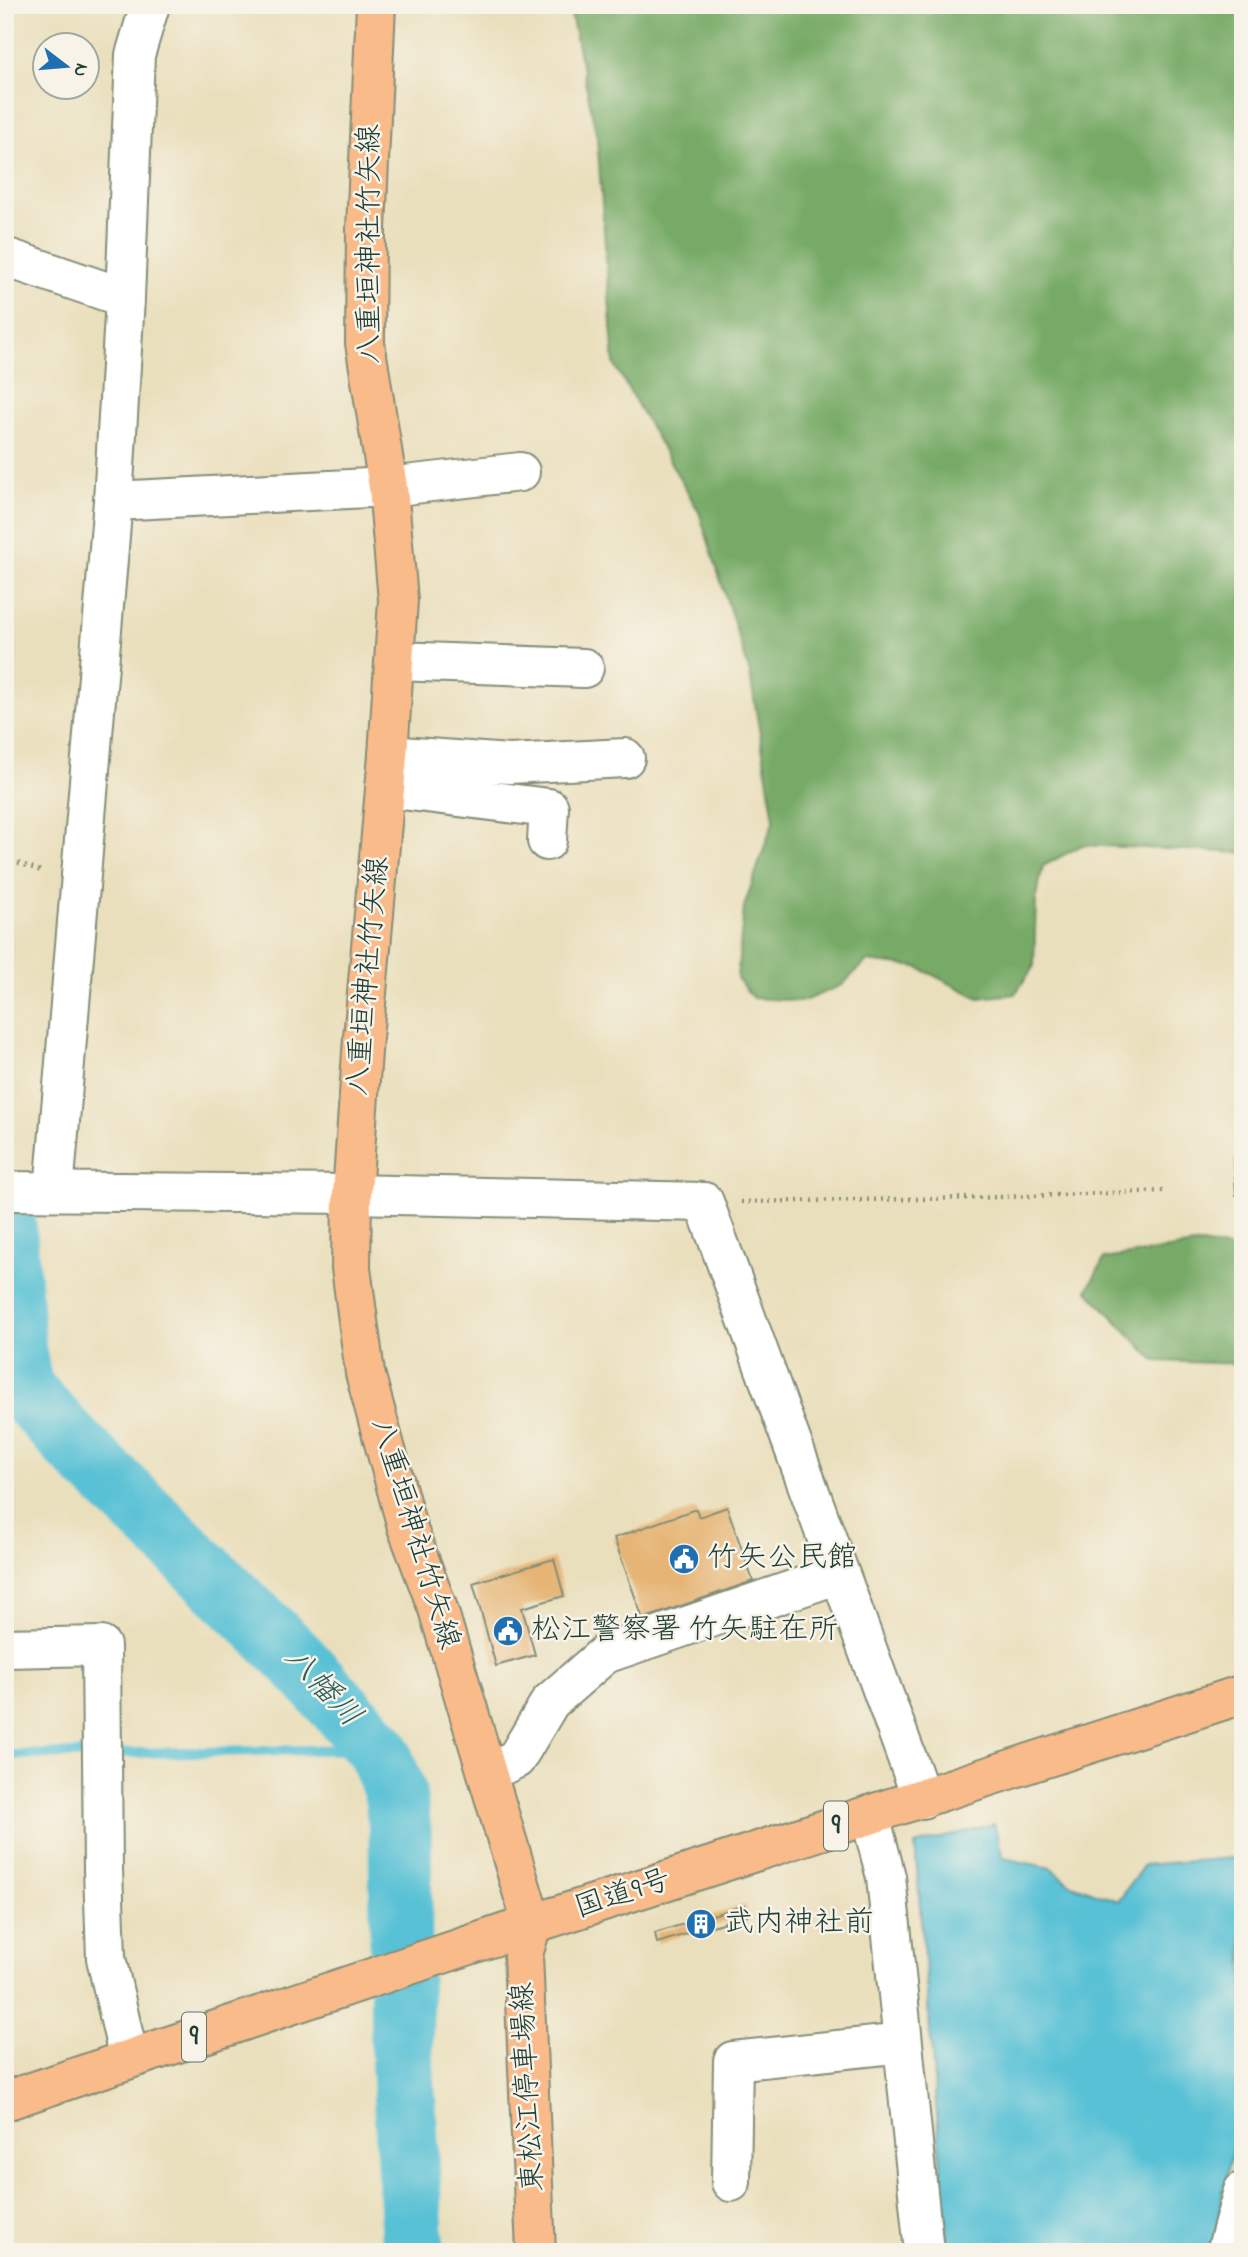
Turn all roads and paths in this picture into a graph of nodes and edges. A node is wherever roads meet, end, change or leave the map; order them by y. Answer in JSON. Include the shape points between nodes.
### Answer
{"nodes":[{"id":1,"x":150,"y":5,"type":"edge"},
{"id":2,"x":376,"y":5,"type":"edge"},
{"id":3,"x":5,"y":257,"type":"edge"},
{"id":4,"x":125,"y":298,"type":"junction"},
{"id":5,"x":520,"y":472,"type":"dead end"},
{"id":6,"x":388,"y":487,"type":"junction"},
{"id":7,"x":113,"y":501,"type":"junction"},
{"id":8,"x":394,"y":661,"type":"junction"},
{"id":9,"x":584,"y":668,"type":"dead end"},
{"id":10,"x":625,"y":758,"type":"dead end"},
{"id":11,"x":387,"y":771,"type":"junction"},
{"id":12,"x":547,"y":841,"type":"dead end"},
{"id":13,"x":8,"y":1191,"type":"edge"},
{"id":14,"x":54,"y":1191,"type":"junction"},
{"id":15,"x":1164,"y":1191,"type":"dead end"},
{"id":16,"x":352,"y":1194,"type":"junction"},
{"id":17,"x":704,"y":1202,"type":"junction"},
{"id":18,"x":839,"y":1574,"type":"junction"},
{"id":19,"x":5,"y":1648,"type":"edge"},
{"id":20,"x":1243,"y":1694,"type":"edge"},
{"id":21,"x":488,"y":1772,"type":"junction"},
{"id":22,"x":922,"y":1799,"type":"junction"},
{"id":23,"x":870,"y":1815,"type":"junction"},
{"id":24,"x":532,"y":1924,"type":"junction"},
{"id":25,"x":903,"y":2043,"type":"junction"},
{"id":26,"x":129,"y":2059,"type":"junction"},
{"id":27,"x":5,"y":2101,"type":"edge"},
{"id":28,"x":731,"y":2182,"type":"dead end"},
{"id":29,"x":1243,"y":2191,"type":"edge"},
{"id":30,"x":536,"y":2252,"type":"edge"},
{"id":31,"x":924,"y":2252,"type":"edge"},
{"id":32,"x":1226,"y":2252,"type":"edge"}],
"edges":[{"from":1,"to":4,"type":"street","via":[[135,55]]},
{"from":2,"to":6,"type":"main road","name":"八重垣神社竹矢線","via":[[365,342]]},
{"from":3,"to":4,"type":"street"},
{"from":4,"to":7,"type":"street"},
{"from":5,"to":6,"type":"street"},
{"from":6,"to":7,"type":"street"},
{"from":6,"to":8,"type":"main road","name":"八重垣神社竹矢線","via":[[398,600]]},
{"from":7,"to":14,"type":"street"},
{"from":8,"to":9,"type":"street"},
{"from":8,"to":11,"type":"main road","name":"八重垣神社竹矢線"},
{"from":10,"to":11,"type":"street"},
{"from":11,"to":12,"type":"street","via":[[549,808]]},
{"from":11,"to":16,"type":"main road","name":"八重垣神社竹矢線"},
{"from":13,"to":14,"type":"street"},
{"from":14,"to":16,"type":"street"},
{"from":15,"to":17,"type":"path"},
{"from":16,"to":17,"type":"street"},
{"from":16,"to":21,"type":"main road","name":"八重垣神社竹矢線","via":[[351,1268],[365,1374],[407,1527],[438,1609]]},
{"from":17,"to":18,"type":"street"},
{"from":18,"to":21,"type":"street","via":[[605,1654],[550,1702],[516,1759]]},
{"from":18,"to":22,"type":"street"},
{"from":19,"to":26,"type":"street","via":[[101,1646],[106,1958]]},
{"from":20,"to":22,"type":"main road","name":"国道9号","number":"9"},
{"from":21,"to":24,"type":"main road","name":"八重垣神社竹矢線"},
{"from":22,"to":23,"type":"main road","name":"国道9号","number":"9"},
{"from":23,"to":24,"type":"main road","name":"国道9号","number":"9"},
{"from":23,"to":25,"type":"street","via":[[887,1877]]},
{"from":24,"to":26,"type":"main road","name":"国道9号","number":"9"},
{"from":24,"to":30,"type":"main road","name":"東松江停車場線","via":[[523,1955]]},
{"from":25,"to":28,"type":"street","via":[[733,2061]]},
{"from":25,"to":31,"type":"street"},
{"from":26,"to":27,"type":"main road","name":"国道9号","number":"9"},
{"from":29,"to":32,"type":"street"}]}
